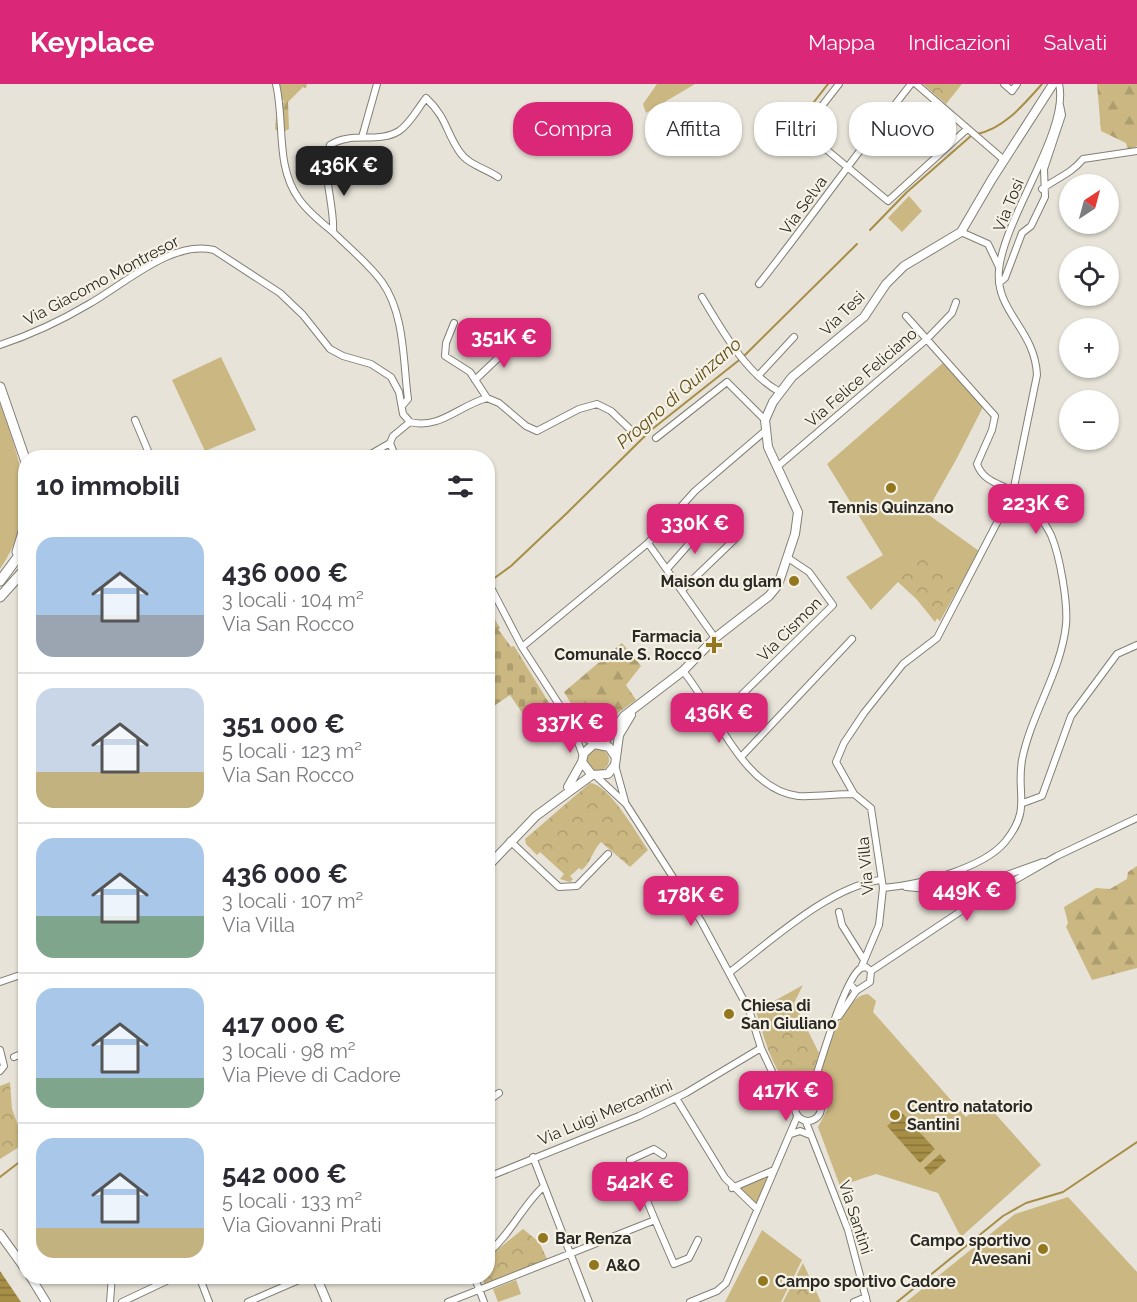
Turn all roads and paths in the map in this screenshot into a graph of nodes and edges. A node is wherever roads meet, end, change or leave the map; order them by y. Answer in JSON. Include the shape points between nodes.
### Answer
{"nodes":[{"id":1,"x":276,"y":84,"type":"edge"},
{"id":2,"x":377,"y":84,"type":"edge"},
{"id":3,"x":839,"y":84,"type":"edge"},
{"id":4,"x":914,"y":84,"type":"edge"},
{"id":5,"x":1004,"y":84,"type":"edge"},
{"id":6,"x":1017,"y":84,"type":"edge"},
{"id":7,"x":1053,"y":84,"type":"edge"},
{"id":8,"x":1059,"y":84,"type":"edge"},
{"id":9,"x":825,"y":102,"type":"edge"},
{"id":10,"x":1059,"y":105,"type":"junction"},
{"id":11,"x":969,"y":131,"type":"junction"},
{"id":12,"x":362,"y":137,"type":"junction"},
{"id":13,"x":1137,"y":151,"type":"edge"},
{"id":14,"x":836,"y":156,"type":"edge"},
{"id":15,"x":1004,"y":160,"type":"junction"},
{"id":16,"x":847,"y":165,"type":"junction"},
{"id":17,"x":498,"y":177,"type":"dead end"},
{"id":18,"x":1042,"y":189,"type":"junction"},
{"id":19,"x":333,"y":232,"type":"junction"},
{"id":20,"x":961,"y":232,"type":"junction"},
{"id":21,"x":999,"y":268,"type":"junction"},
{"id":22,"x":999,"y":283,"type":"junction"},
{"id":23,"x":759,"y":284,"type":"dead end"},
{"id":24,"x":702,"y":297,"type":"dead end"},
{"id":25,"x":956,"y":302,"type":"dead end"},
{"id":26,"x":906,"y":316,"type":"dead end"},
{"id":27,"x":454,"y":322,"type":"dead end"},
{"id":28,"x":794,"y":337,"type":"dead end"},
{"id":29,"x":927,"y":339,"type":"junction"},
{"id":30,"x":507,"y":341,"type":"dead end"},
{"id":31,"x":0,"y":345,"type":"edge"},
{"id":32,"x":758,"y":376,"type":"junction"},
{"id":33,"x":475,"y":380,"type":"junction"},
{"id":34,"x":0,"y":387,"type":"edge"},
{"id":35,"x":780,"y":392,"type":"junction"},
{"id":36,"x":487,"y":398,"type":"junction"},
{"id":37,"x":402,"y":406,"type":"junction"},
{"id":38,"x":135,"y":420,"type":"dead end"},
{"id":39,"x":765,"y":420,"type":"junction"},
{"id":40,"x":410,"y":422,"type":"junction"},
{"id":41,"x":765,"y":432,"type":"junction"},
{"id":42,"x":635,"y":434,"type":"dead end"},
{"id":43,"x":656,"y":438,"type":"dead end"},
{"id":44,"x":390,"y":443,"type":"junction"},
{"id":45,"x":22,"y":450,"type":"edge"},
{"id":46,"x":148,"y":450,"type":"edge"},
{"id":47,"x":378,"y":450,"type":"edge"},
{"id":48,"x":393,"y":450,"type":"edge"},
{"id":49,"x":777,"y":467,"type":"junction"},
{"id":50,"x":1012,"y":492,"type":"junction"},
{"id":51,"x":705,"y":526,"type":"dead end"},
{"id":52,"x":736,"y":538,"type":"dead end"},
{"id":53,"x":648,"y":543,"type":"junction"},
{"id":54,"x":18,"y":547,"type":"edge"},
{"id":55,"x":18,"y":555,"type":"edge"},
{"id":56,"x":788,"y":558,"type":"junction"},
{"id":57,"x":14,"y":559,"type":"junction"},
{"id":58,"x":668,"y":569,"type":"junction"},
{"id":59,"x":18,"y":577,"type":"edge"},
{"id":60,"x":0,"y":581,"type":"edge"},
{"id":61,"x":18,"y":583,"type":"edge"},
{"id":62,"x":683,"y":589,"type":"junction"},
{"id":63,"x":2,"y":594,"type":"edge"},
{"id":64,"x":495,"y":595,"type":"edge"},
{"id":65,"x":715,"y":638,"type":"junction"},
{"id":66,"x":852,"y":639,"type":"dead end"},
{"id":67,"x":1137,"y":645,"type":"edge"},
{"id":68,"x":522,"y":647,"type":"junction"},
{"id":69,"x":683,"y":671,"type":"junction"},
{"id":70,"x":636,"y":707,"type":"junction"},
{"id":71,"x":717,"y":719,"type":"junction"},
{"id":72,"x":571,"y":723,"type":"junction"},
{"id":73,"x":600,"y":744,"type":"junction"},
{"id":74,"x":741,"y":757,"type":"junction"},
{"id":75,"x":583,"y":759,"type":"junction"},
{"id":76,"x":615,"y":761,"type":"junction"},
{"id":77,"x":594,"y":776,"type":"junction"},
{"id":78,"x":564,"y":793,"type":"junction"},
{"id":79,"x":854,"y":794,"type":"junction"},
{"id":80,"x":1023,"y":803,"type":"junction"},
{"id":81,"x":626,"y":804,"type":"junction"},
{"id":82,"x":1137,"y":818,"type":"edge"},
{"id":83,"x":510,"y":841,"type":"junction"},
{"id":84,"x":608,"y":854,"type":"dead end"},
{"id":85,"x":1057,"y":856,"type":"junction"},
{"id":86,"x":495,"y":858,"type":"edge"},
{"id":87,"x":880,"y":880,"type":"junction"},
{"id":88,"x":899,"y":887,"type":"junction"},
{"id":89,"x":883,"y":888,"type":"junction"},
{"id":90,"x":839,"y":912,"type":"dead end"},
{"id":91,"x":864,"y":960,"type":"junction"},
{"id":92,"x":861,"y":968,"type":"junction"},
{"id":93,"x":872,"y":971,"type":"junction"},
{"id":94,"x":730,"y":972,"type":"junction"},
{"id":95,"x":18,"y":976,"type":"edge"},
{"id":96,"x":0,"y":982,"type":"edge"},
{"id":97,"x":850,"y":984,"type":"junction"},
{"id":98,"x":856,"y":991,"type":"junction"},
{"id":99,"x":834,"y":1024,"type":"junction"},
{"id":100,"x":761,"y":1048,"type":"junction"},
{"id":101,"x":0,"y":1050,"type":"edge"},
{"id":102,"x":18,"y":1055,"type":"edge"},
{"id":103,"x":14,"y":1057,"type":"dead end"},
{"id":104,"x":0,"y":1071,"type":"edge"},
{"id":105,"x":499,"y":1093,"type":"dead end"},
{"id":106,"x":784,"y":1094,"type":"junction"},
{"id":107,"x":495,"y":1096,"type":"edge"},
{"id":108,"x":812,"y":1096,"type":"junction"},
{"id":109,"x":676,"y":1098,"type":"junction"},
{"id":110,"x":798,"y":1099,"type":"junction"},
{"id":111,"x":794,"y":1107,"type":"junction"},
{"id":112,"x":804,"y":1120,"type":"junction"},
{"id":113,"x":791,"y":1134,"type":"junction"},
{"id":114,"x":811,"y":1136,"type":"junction"},
{"id":115,"x":815,"y":1143,"type":"junction"},
{"id":116,"x":663,"y":1155,"type":"dead end"},
{"id":117,"x":533,"y":1156,"type":"junction"},
{"id":118,"x":774,"y":1170,"type":"junction"},
{"id":119,"x":495,"y":1174,"type":"edge"},
{"id":120,"x":544,"y":1186,"type":"junction"},
{"id":121,"x":732,"y":1188,"type":"junction"},
{"id":122,"x":758,"y":1209,"type":"junction"},
{"id":123,"x":655,"y":1220,"type":"junction"},
{"id":124,"x":0,"y":1234,"type":"edge"},
{"id":125,"x":698,"y":1240,"type":"dead end"},
{"id":126,"x":495,"y":1246,"type":"edge"},
{"id":127,"x":570,"y":1255,"type":"junction"},
{"id":128,"x":18,"y":1259,"type":"edge"},
{"id":129,"x":35,"y":1284,"type":"edge"},
{"id":130,"x":111,"y":1284,"type":"edge"},
{"id":131,"x":160,"y":1284,"type":"edge"},
{"id":132,"x":202,"y":1284,"type":"edge"},
{"id":133,"x":290,"y":1284,"type":"edge"},
{"id":134,"x":319,"y":1284,"type":"edge"},
{"id":135,"x":477,"y":1284,"type":"edge"},
{"id":136,"x":495,"y":1284,"type":"edge"},
{"id":137,"x":495,"y":1284,"type":"edge"},
{"id":138,"x":479,"y":1290,"type":"junction"},
{"id":139,"x":867,"y":1300,"type":"edge"},
{"id":140,"x":46,"y":1302,"type":"edge"},
{"id":141,"x":110,"y":1302,"type":"edge"},
{"id":142,"x":122,"y":1302,"type":"edge"},
{"id":143,"x":209,"y":1302,"type":"edge"},
{"id":144,"x":248,"y":1302,"type":"edge"},
{"id":145,"x":327,"y":1302,"type":"edge"},
{"id":146,"x":448,"y":1302,"type":"edge"},
{"id":147,"x":484,"y":1302,"type":"edge"},
{"id":148,"x":589,"y":1302,"type":"edge"},
{"id":149,"x":690,"y":1302,"type":"edge"},
{"id":150,"x":854,"y":1302,"type":"edge"}],
"edges":[{"from":1,"to":19,"type":"street","via":[[283,158],[290,181],[298,198]]},
{"from":2,"to":12,"type":"street"},
{"from":3,"to":9,"type":"street"},
{"from":4,"to":11,"type":"street"},
{"from":4,"to":16,"type":"street","name":"Via Selva"},
{"from":5,"to":6,"type":"street","via":[[1012,91]]},
{"from":7,"to":15,"type":"street"},
{"from":8,"to":10,"type":"street","name":"Via Tosi"},
{"from":10,"to":18,"type":"street","via":[[1062,115],[1044,169]]},
{"from":10,"to":21,"type":"street","name":"Via Tosi","via":[[1047,147],[1013,223]]},
{"from":11,"to":15,"type":"street"},
{"from":11,"to":16,"type":"street","via":[[888,201]]},
{"from":12,"to":17,"type":"street","via":[[370,139],[398,131],[426,98],[447,124],[459,151],[474,165]]},
{"from":12,"to":19,"type":"street","via":[[335,142],[328,150]]},
{"from":13,"to":18,"type":"street","via":[[1083,159],[1074,171]]},
{"from":14,"to":16,"type":"street"},
{"from":15,"to":20,"type":"street"},
{"from":16,"to":23,"type":"street","name":"Via Selva"},
{"from":18,"to":22,"type":"street","via":[[1045,197],[1022,233],[1005,278]]},
{"from":19,"to":37,"type":"street","via":[[381,281],[392,300],[398,317],[408,399]]},
{"from":20,"to":21,"type":"street","name":"Via Tosi","via":[[988,244]]},
{"from":20,"to":35,"type":"street","name":"Via Tesi","via":[[904,266],[886,284],[864,317],[792,377]]},
{"from":21,"to":22,"type":"street","name":"Via Tosi"},
{"from":22,"to":50,"type":"street","via":[[1003,300],[1030,341],[1037,375]]},
{"from":24,"to":32,"type":"street"},
{"from":25,"to":29,"type":"street","name":"Via Felice Feliciano","via":[[952,313]]},
{"from":26,"to":29,"type":"street"},
{"from":27,"to":33,"type":"street","via":[[445,356],[470,372]]},
{"from":28,"to":32,"type":"street"},
{"from":29,"to":49,"type":"street","name":"Via Felice Feliciano"},
{"from":29,"to":50,"type":"street","via":[[995,416],[977,464],[985,478]]},
{"from":30,"to":33,"type":"street","via":[[497,359]]},
{"from":31,"to":37,"type":"street","name":"Via Giacomo Montresor","via":[[89,304],[173,254],[203,248],[214,250],[280,293],[330,349],[383,371],[396,384]]},
{"from":32,"to":35,"type":"street"},
{"from":33,"to":36,"type":"street"},
{"from":34,"to":45,"type":"main road"},
{"from":35,"to":39,"type":"street","name":"Via Tesi"},
{"from":36,"to":40,"type":"street","via":[[440,421]]},
{"from":36,"to":42,"type":"street","via":[[537,431],[597,404],[611,411]]},
{"from":37,"to":40,"type":"street","name":"Via Giacomo Montresor"},
{"from":38,"to":46,"type":"street"},
{"from":39,"to":41,"type":"street","name":"Via Tesi"},
{"from":39,"to":43,"type":"street","via":[[727,382]]},
{"from":40,"to":44,"type":"street"},
{"from":41,"to":49,"type":"street","name":"Via Tesi"},
{"from":41,"to":53,"type":"street","via":[[696,491]]},
{"from":44,"to":47,"type":"street"},
{"from":44,"to":48,"type":"street"},
{"from":49,"to":56,"type":"street","name":"Via Tesi","via":[[798,512]]},
{"from":50,"to":79,"type":"street","name":"Via Villa","via":[[937,638],[903,664],[844,742],[836,762]]},
{"from":50,"to":80,"type":"street","via":[[1050,534],[1062,584],[1066,625],[1022,761]]},
{"from":51,"to":58,"type":"street"},
{"from":52,"to":62,"type":"street"},
{"from":53,"to":58,"type":"street"},
{"from":53,"to":68,"type":"street"},
{"from":54,"to":57,"type":"main road"},
{"from":55,"to":57,"type":"main road"},
{"from":56,"to":65,"type":"street","name":"Via Tesi","via":[[773,591]]},
{"from":56,"to":71,"type":"street","name":"Via Cismon","via":[[809,572],[833,605]]},
{"from":57,"to":60,"type":"main road"},
{"from":58,"to":62,"type":"street"},
{"from":59,"to":63,"type":"main road"},
{"from":61,"to":63,"type":"street"},
{"from":62,"to":65,"type":"street"},
{"from":64,"to":68,"type":"street"},
{"from":65,"to":69,"type":"street","name":"Via Tesi"},
{"from":66,"to":74,"type":"street"},
{"from":67,"to":80,"type":"street","via":[[1117,654],[1071,716],[1042,796]]},
{"from":68,"to":72,"type":"street"},
{"from":69,"to":70,"type":"street","name":"Via Tesi"},
{"from":69,"to":71,"type":"street"},
{"from":70,"to":73,"type":"street"},
{"from":70,"to":76,"type":"street","via":[[619,735]]},
{"from":71,"to":74,"type":"street"},
{"from":72,"to":73,"type":"street","via":[[585,738]]},
{"from":72,"to":75,"type":"street"},
{"from":73,"to":75,"type":"street","via":[[586,749]]},
{"from":73,"to":76,"type":"street","via":[[611,749]]},
{"from":74,"to":79,"type":"street","via":[[760,780],[780,791],[798,796]]},
{"from":75,"to":77,"type":"street"},
{"from":75,"to":78,"type":"street"},
{"from":76,"to":77,"type":"street","via":[[608,774]]},
{"from":76,"to":81,"type":"street"},
{"from":77,"to":78,"type":"street"},
{"from":77,"to":81,"type":"street"},
{"from":78,"to":83,"type":"street"},
{"from":79,"to":87,"type":"street","name":"Via Villa","via":[[871,808]]},
{"from":80,"to":88,"type":"street","via":[[1017,824],[1004,843],[985,859]]},
{"from":81,"to":94,"type":"street"},
{"from":82,"to":85,"type":"street"},
{"from":83,"to":84,"type":"street","via":[[559,887],[577,886]]},
{"from":83,"to":86,"type":"street"},
{"from":85,"to":88,"type":"street","via":[[960,892]]},
{"from":85,"to":93,"type":"street","name":"Via Villa","via":[[961,911]]},
{"from":87,"to":89,"type":"street","name":"Via Villa"},
{"from":87,"to":94,"type":"street","via":[[855,885],[825,901]]},
{"from":88,"to":89,"type":"street"},
{"from":89,"to":91,"type":"street","name":"Via Villa","via":[[879,925]]},
{"from":90,"to":91,"type":"street","via":[[842,925]]},
{"from":91,"to":92,"type":"street","name":"Via Villa"},
{"from":92,"to":93,"type":"street"},
{"from":92,"to":97,"type":"street","name":"Via Villa"},
{"from":93,"to":98,"type":"street","name":"Via Villa","via":[[870,982]]},
{"from":94,"to":100,"type":"street","via":[[749,1010]]},
{"from":95,"to":96,"type":"street"},
{"from":97,"to":98,"type":"street"},
{"from":97,"to":99,"type":"street","name":"Via Villa"},
{"from":98,"to":99,"type":"street","name":"Via Villa"},
{"from":99,"to":108,"type":"street","name":"Via Villa"},
{"from":100,"to":106,"type":"street"},
{"from":100,"to":109,"type":"street","name":"Via Luigi Mercantini"},
{"from":101,"to":104,"type":"street","via":[[4,1066]]},
{"from":102,"to":103,"type":"street"},
{"from":105,"to":107,"type":"street"},
{"from":106,"to":110,"type":"street"},
{"from":106,"to":111,"type":"street"},
{"from":108,"to":110,"type":"street"},
{"from":108,"to":112,"type":"street","name":"Via Santini","via":[[821,1110],[818,1118]]},
{"from":109,"to":117,"type":"street","name":"Via Luigi Mercantini"},
{"from":109,"to":121,"type":"street"},
{"from":110,"to":111,"type":"street"},
{"from":111,"to":112,"type":"street","name":"Via Santini"},
{"from":112,"to":113,"type":"street"},
{"from":112,"to":114,"type":"street","name":"Via Santini"},
{"from":112,"to":115,"type":"street","name":"Via Santini"},
{"from":113,"to":114,"type":"street","via":[[805,1132]]},
{"from":113,"to":118,"type":"street"},
{"from":114,"to":115,"type":"street","name":"Via Santini"},
{"from":115,"to":139,"type":"street","name":"Via Santini","via":[[848,1230]]},
{"from":116,"to":123,"type":"street","via":[[654,1149],[630,1160]]},
{"from":117,"to":119,"type":"street","name":"Via Luigi Mercantini"},
{"from":117,"to":120,"type":"street"},
{"from":118,"to":121,"type":"street"},
{"from":118,"to":122,"type":"street"},
{"from":120,"to":126,"type":"street"},
{"from":120,"to":127,"type":"street"},
{"from":121,"to":122,"type":"street"},
{"from":122,"to":149,"type":"street","via":[[726,1283]]},
{"from":123,"to":125,"type":"street","via":[[674,1264],[689,1258]]},
{"from":123,"to":127,"type":"street"},
{"from":124,"to":128,"type":"street"},
{"from":127,"to":136,"type":"street"},
{"from":127,"to":148,"type":"street"},
{"from":129,"to":140,"type":"street"},
{"from":130,"to":141,"type":"street"},
{"from":131,"to":142,"type":"street"},
{"from":132,"to":143,"type":"street"},
{"from":133,"to":144,"type":"street"},
{"from":134,"to":145,"type":"street"},
{"from":135,"to":138,"type":"street"},
{"from":137,"to":138,"type":"street"},
{"from":138,"to":146,"type":"street"},
{"from":138,"to":147,"type":"street"},
{"from":139,"to":150,"type":"street"}]}
